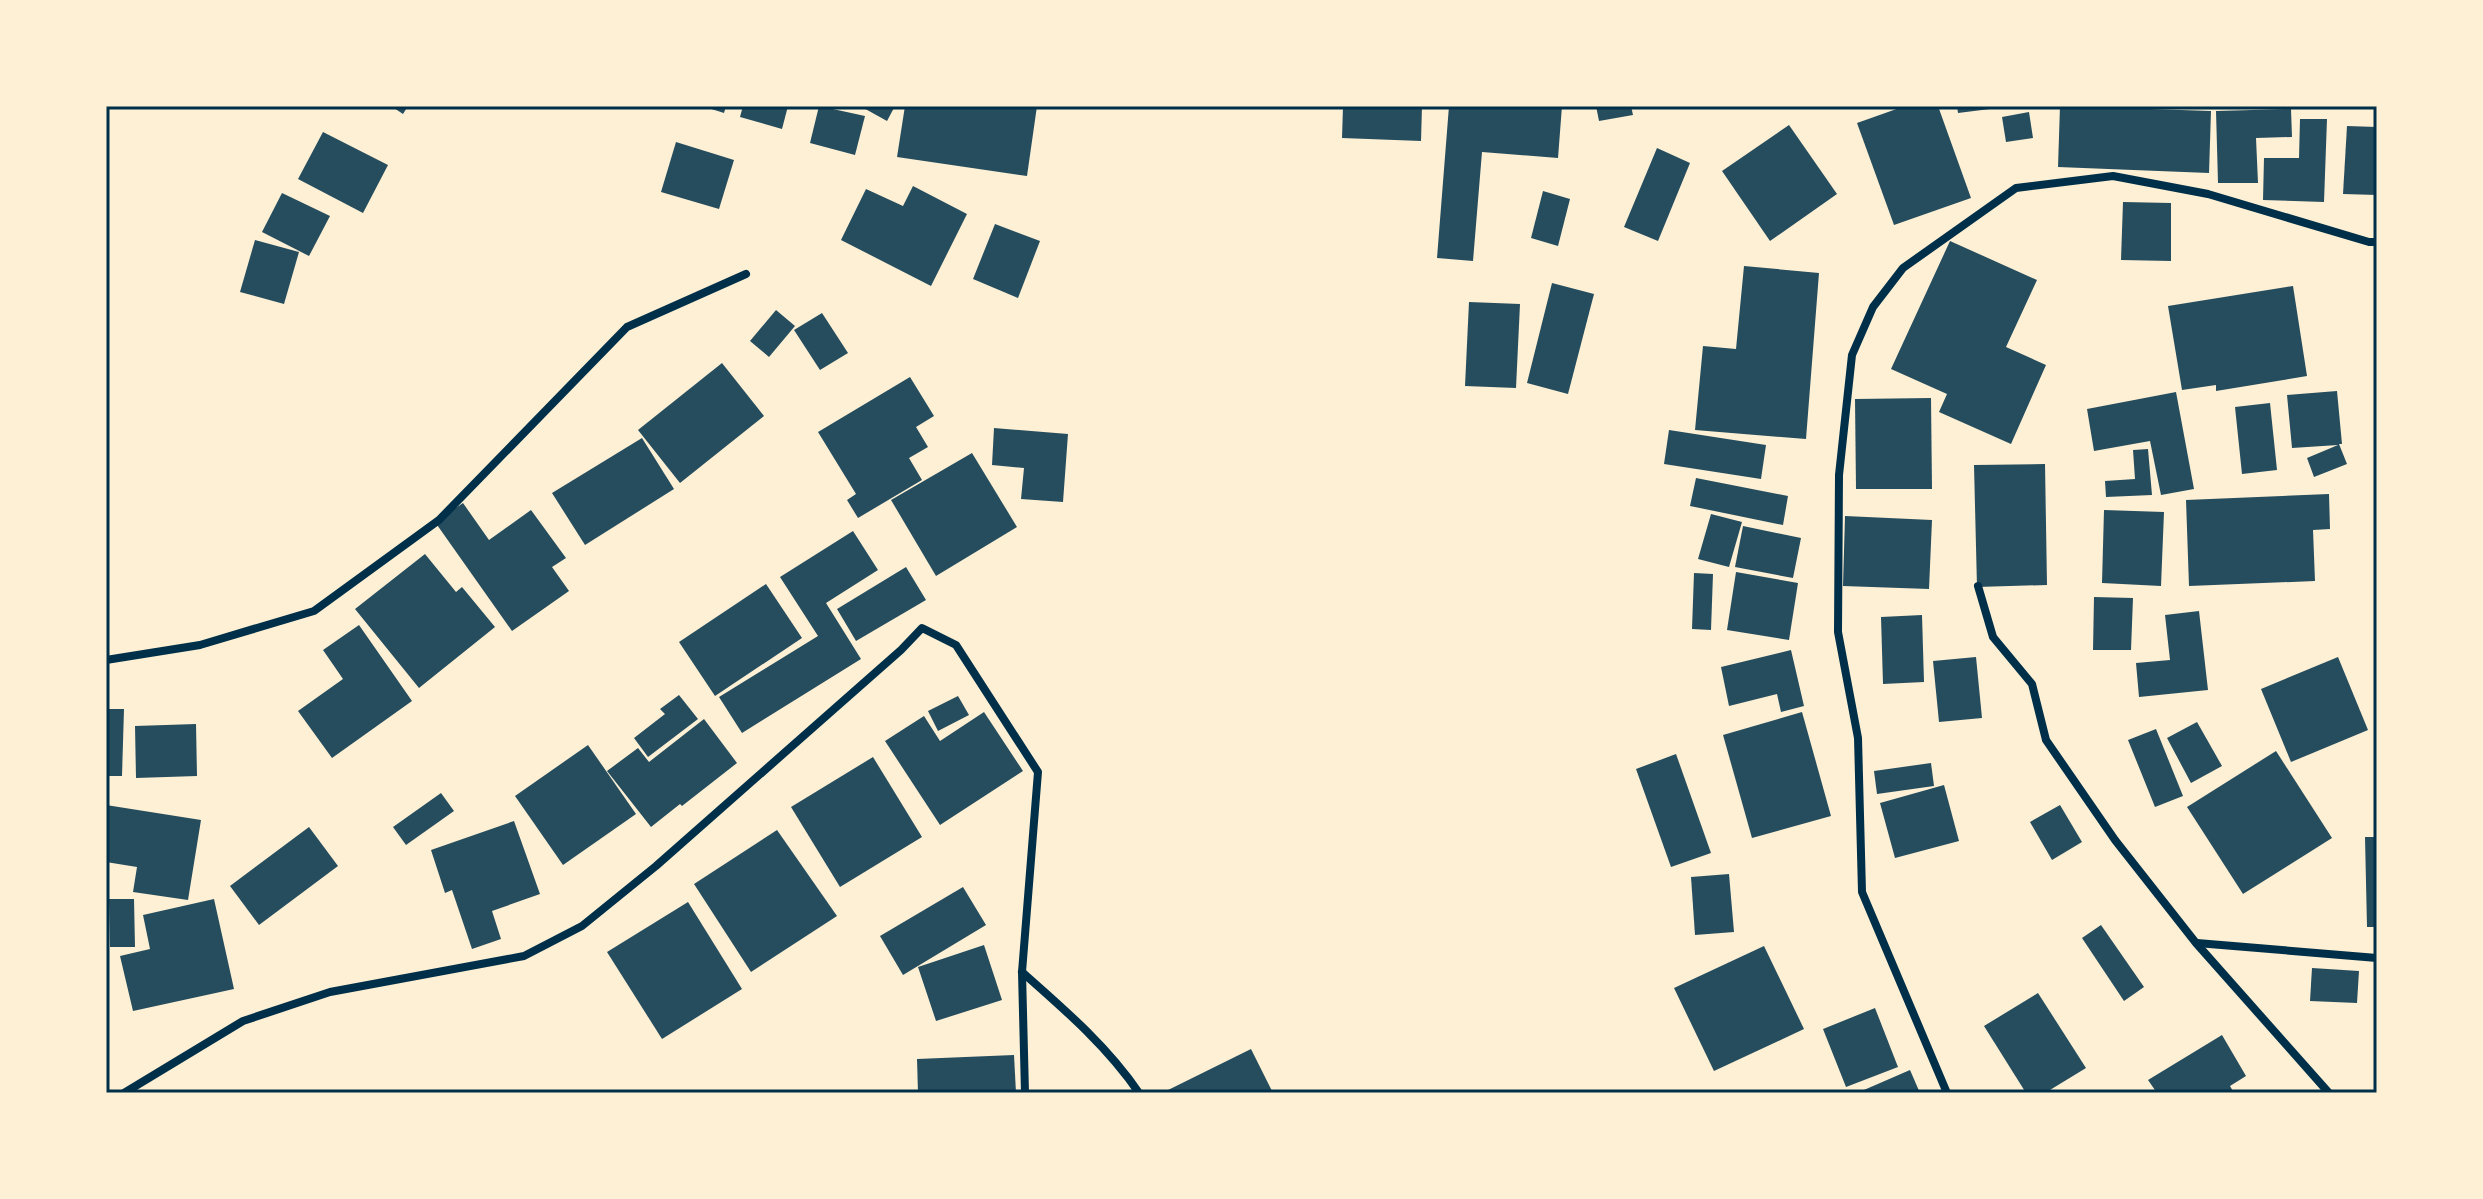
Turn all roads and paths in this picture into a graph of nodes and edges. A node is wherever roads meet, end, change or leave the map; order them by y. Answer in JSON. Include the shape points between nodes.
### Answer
{"nodes":[{"id":1,"x":2377,"y":242,"type":"edge"},
{"id":2,"x":746,"y":274,"type":"dead end"},
{"id":3,"x":1978,"y":586,"type":"dead end"},
{"id":4,"x":106,"y":660,"type":"edge"},
{"id":5,"x":2196,"y":943,"type":"junction"},
{"id":6,"x":2377,"y":958,"type":"edge"},
{"id":7,"x":1022,"y":972,"type":"junction"},
{"id":8,"x":124,"y":1093,"type":"edge"},
{"id":9,"x":1025,"y":1093,"type":"edge"},
{"id":10,"x":1139,"y":1093,"type":"edge"},
{"id":11,"x":1947,"y":1093,"type":"edge"},
{"id":12,"x":2329,"y":1093,"type":"edge"}],
"edges":[{"from":1,"to":11,"type":"street","via":[[2208,194],[2113,176],[2016,188],[1903,268],[1873,307],[1852,355],[1839,475],[1838,632],[1858,738],[1862,892]]},
{"from":2,"to":4,"type":"street","via":[[627,327],[439,520],[314,611],[200,645]]},
{"from":3,"to":5,"type":"street","via":[[1993,637],[2032,684],[2046,740]]},
{"from":5,"to":6,"type":"street"},
{"from":5,"to":12,"type":"street"},
{"from":7,"to":8,"type":"street","via":[[1038,772],[956,645],[922,628],[582,926],[524,956],[330,992],[243,1021]]},
{"from":7,"to":9,"type":"street"},
{"from":7,"to":10,"type":"street","via":[[1071,1015]]}]}
